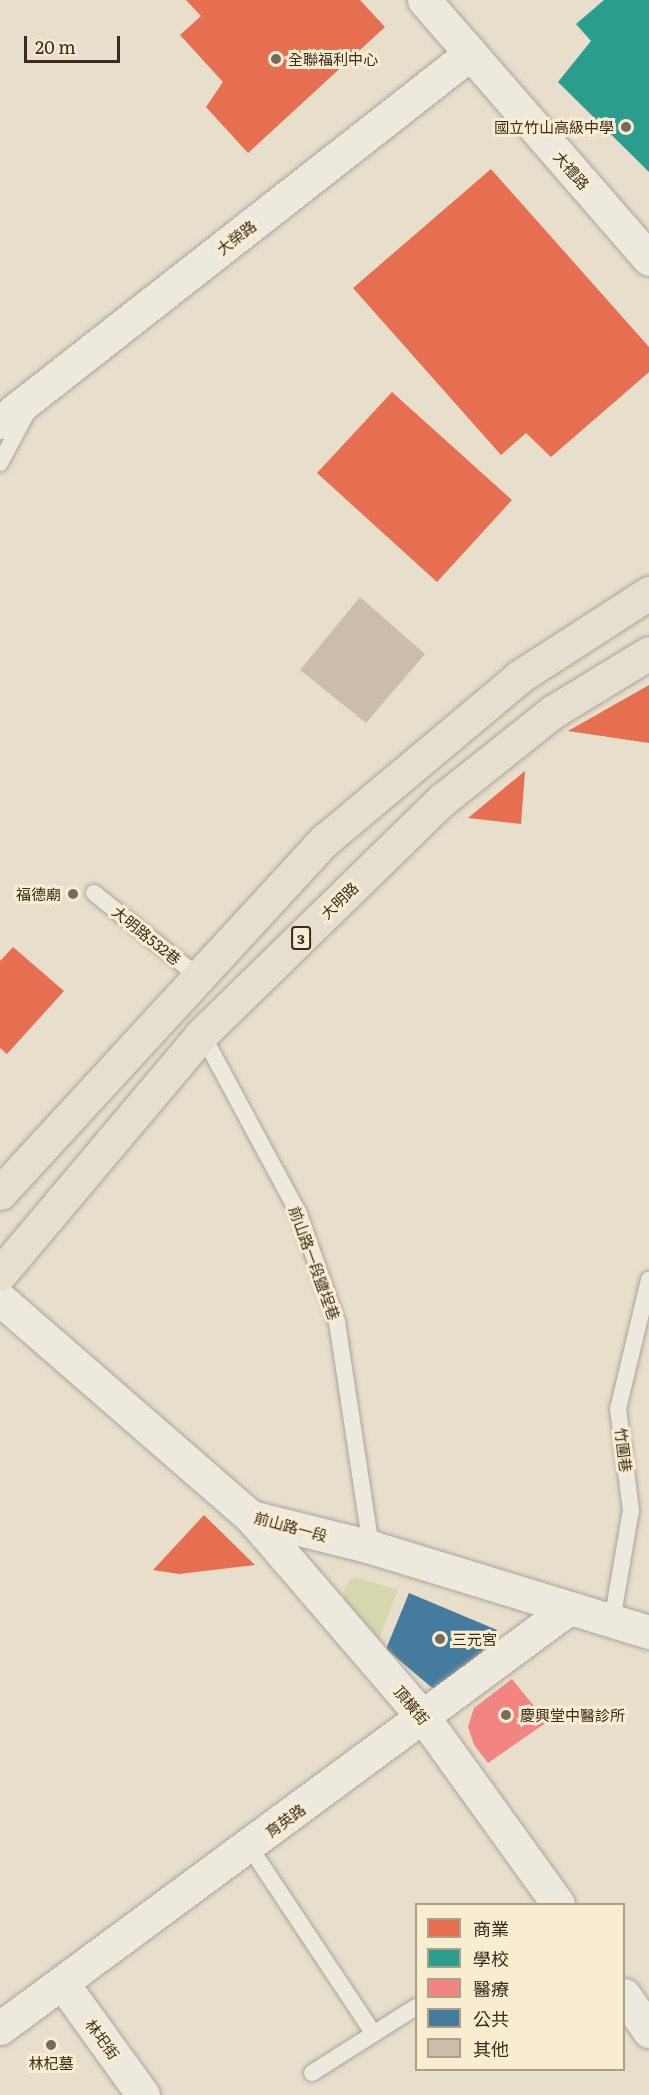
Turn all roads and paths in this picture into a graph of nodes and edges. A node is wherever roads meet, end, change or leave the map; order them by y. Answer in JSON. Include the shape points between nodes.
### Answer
{"nodes":[{"id":1,"x":424,"y":0,"type":"edge"},
{"id":2,"x":471,"y":53,"type":"junction"},
{"id":3,"x":649,"y":259,"type":"edge"},
{"id":4,"x":37,"y":393,"type":"junction"},
{"id":5,"x":0,"y":422,"type":"edge"},
{"id":6,"x":0,"y":463,"type":"edge"},
{"id":7,"x":649,"y":592,"type":"edge"},
{"id":8,"x":649,"y":653,"type":"edge"},
{"id":9,"x":94,"y":893,"type":"dead end"},
{"id":10,"x":199,"y":977,"type":"junction"},
{"id":11,"x":202,"y":1034,"type":"junction"},
{"id":12,"x":0,"y":1193,"type":"edge"},
{"id":13,"x":0,"y":1274,"type":"edge"},
{"id":14,"x":649,"y":1280,"type":"edge"},
{"id":15,"x":0,"y":1299,"type":"edge"},
{"id":16,"x":251,"y":1517,"type":"junction"},
{"id":17,"x":371,"y":1547,"type":"junction"},
{"id":18,"x":568,"y":1608,"type":"junction"},
{"id":19,"x":612,"y":1621,"type":"junction"},
{"id":20,"x":649,"y":1632,"type":"edge"},
{"id":21,"x":424,"y":1718,"type":"junction"},
{"id":22,"x":249,"y":1846,"type":"junction"},
{"id":23,"x":557,"y":1903,"type":"edge"},
{"id":24,"x":63,"y":1984,"type":"junction"},
{"id":25,"x":625,"y":1996,"type":"edge"},
{"id":26,"x":415,"y":2008,"type":"edge"},
{"id":27,"x":0,"y":2028,"type":"edge"},
{"id":28,"x":372,"y":2031,"type":"junction"},
{"id":29,"x":649,"y":2031,"type":"edge"},
{"id":30,"x":312,"y":2073,"type":"dead end"},
{"id":31,"x":143,"y":2095,"type":"edge"}],
"edges":[{"from":1,"to":2,"type":"street","name":"大禮路"},
{"from":2,"to":3,"type":"street","name":"大禮路"},
{"from":2,"to":4,"type":"street","name":"大榮路"},
{"from":4,"to":5,"type":"street","name":"大榮路"},
{"from":4,"to":6,"type":"lane"},
{"from":7,"to":10,"type":"main road","via":[[519,677],[325,840]]},
{"from":8,"to":11,"type":"main road","name":"大明路","number":"3","via":[[554,711],[442,800]]},
{"from":9,"to":10,"type":"lane","name":"大明路532巷"},
{"from":10,"to":12,"type":"main road"},
{"from":11,"to":13,"type":"main road","name":"大明路","number":"3"},
{"from":11,"to":17,"type":"lane","name":"前山路一段鹽埕巷","via":[[299,1214],[337,1322]]},
{"from":14,"to":19,"type":"lane","name":"竹圍巷","via":[[618,1408],[632,1510]]},
{"from":15,"to":16,"type":"street","name":"前山路一段"},
{"from":16,"to":17,"type":"street","name":"前山路一段"},
{"from":16,"to":21,"type":"street","name":"頂橫街"},
{"from":17,"to":18,"type":"street","name":"前山路一段"},
{"from":18,"to":19,"type":"street","name":"前山路一段"},
{"from":18,"to":21,"type":"street","name":"育英路"},
{"from":19,"to":20,"type":"street","name":"前山路一段"},
{"from":21,"to":22,"type":"street","name":"育英路"},
{"from":21,"to":23,"type":"street","name":"頂橫街"},
{"from":22,"to":24,"type":"street","name":"育英路"},
{"from":22,"to":28,"type":"lane"},
{"from":24,"to":27,"type":"street","name":"育英路"},
{"from":24,"to":31,"type":"street","name":"林圯街"},
{"from":25,"to":29,"type":"street"},
{"from":26,"to":28,"type":"lane"},
{"from":28,"to":30,"type":"lane"}]}
